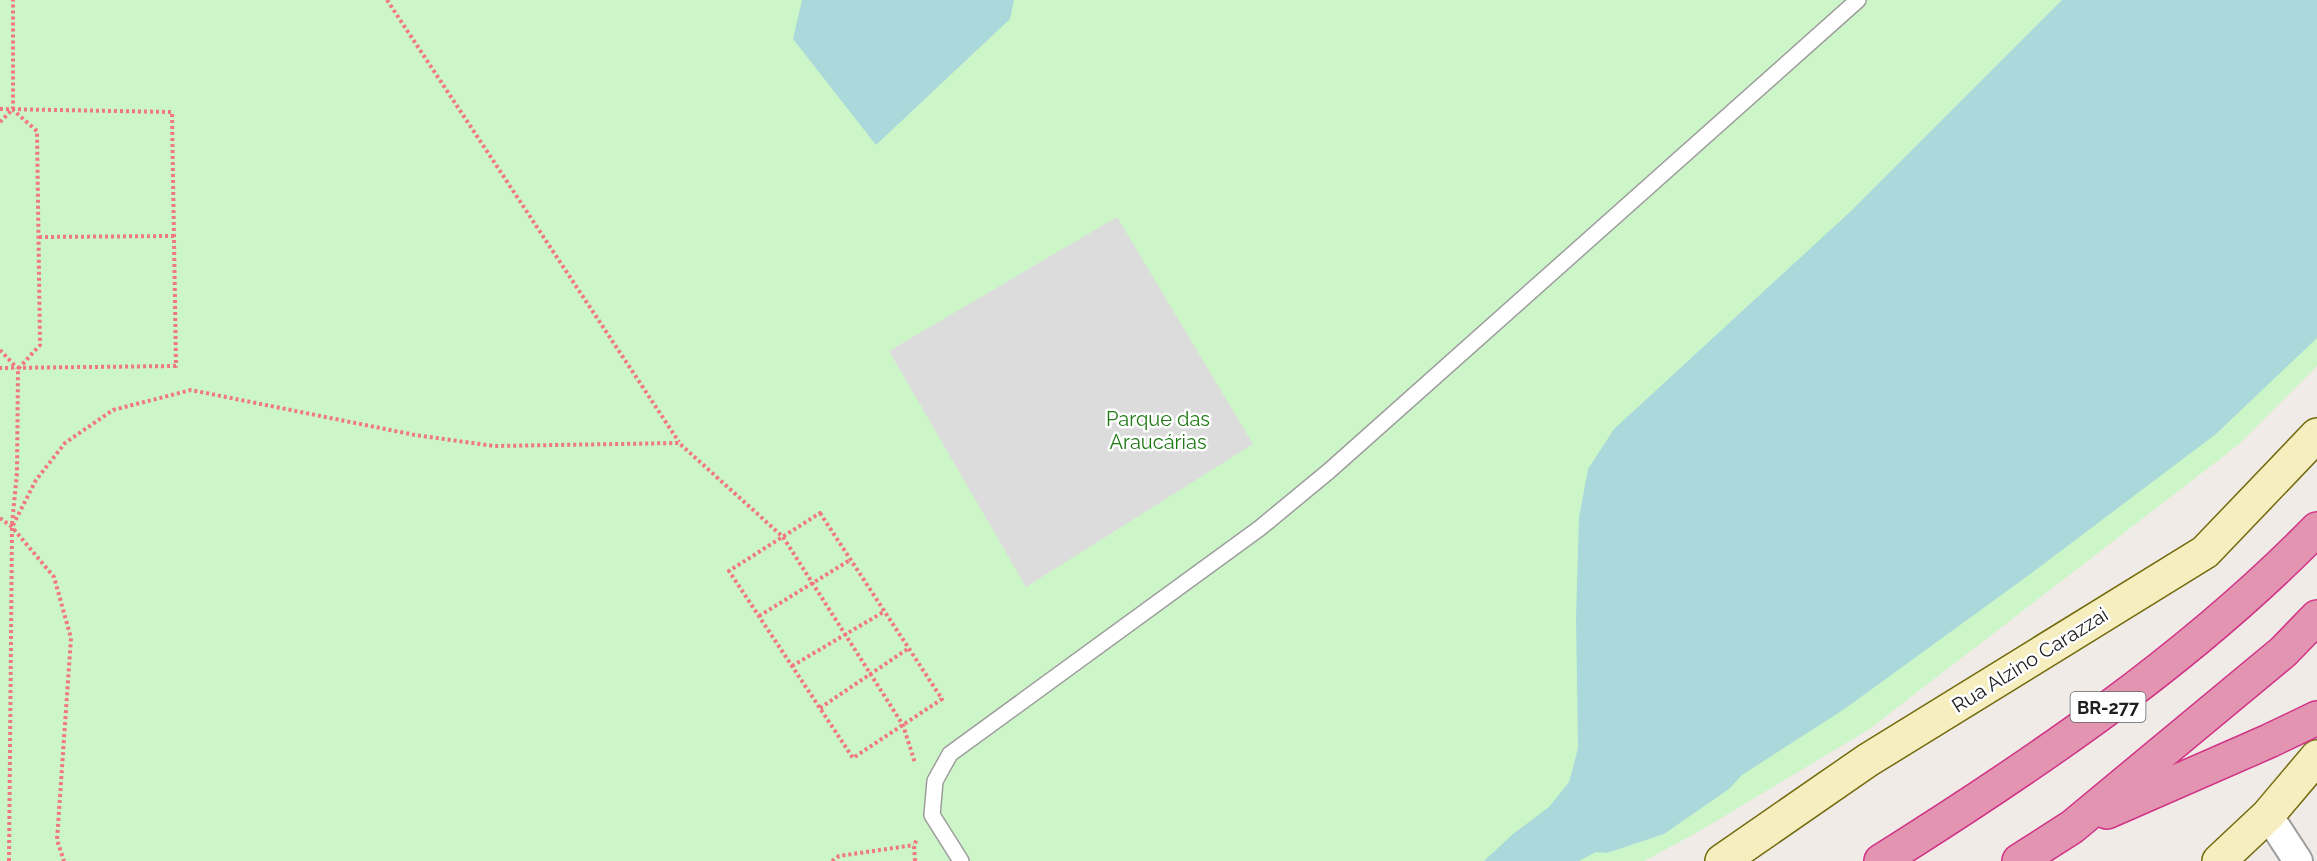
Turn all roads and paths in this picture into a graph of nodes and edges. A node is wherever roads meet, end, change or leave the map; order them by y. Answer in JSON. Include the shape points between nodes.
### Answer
{"nodes":[{"id":1,"x":13,"y":0,"type":"edge"},
{"id":2,"x":387,"y":0,"type":"edge"},
{"id":3,"x":1858,"y":0,"type":"edge"},
{"id":4,"x":0,"y":109,"type":"edge"},
{"id":5,"x":13,"y":109,"type":"junction"},
{"id":6,"x":0,"y":122,"type":"edge"},
{"id":7,"x":174,"y":236,"type":"junction"},
{"id":8,"x":39,"y":237,"type":"junction"},
{"id":9,"x":0,"y":350,"type":"edge"},
{"id":10,"x":0,"y":368,"type":"edge"},
{"id":11,"x":18,"y":369,"type":"junction"},
{"id":12,"x":2317,"y":435,"type":"edge"},
{"id":13,"x":679,"y":443,"type":"junction"},
{"id":14,"x":0,"y":518,"type":"edge"},
{"id":15,"x":12,"y":527,"type":"junction"},
{"id":16,"x":2317,"y":529,"type":"edge"},
{"id":17,"x":783,"y":537,"type":"junction"},
{"id":18,"x":851,"y":560,"type":"junction"},
{"id":19,"x":812,"y":583,"type":"junction"},
{"id":20,"x":885,"y":611,"type":"junction"},
{"id":21,"x":759,"y":616,"type":"junction"},
{"id":22,"x":2317,"y":617,"type":"edge"},
{"id":23,"x":845,"y":635,"type":"junction"},
{"id":24,"x":909,"y":648,"type":"junction"},
{"id":25,"x":792,"y":666,"type":"junction"},
{"id":26,"x":870,"y":674,"type":"junction"},
{"id":27,"x":820,"y":708,"type":"junction"},
{"id":28,"x":2317,"y":718,"type":"edge"},
{"id":29,"x":903,"y":725,"type":"junction"},
{"id":30,"x":2317,"y":757,"type":"edge"},
{"id":31,"x":932,"y":815,"type":"junction"},
{"id":32,"x":2268,"y":815,"type":"junction"},
{"id":33,"x":2072,"y":827,"type":"junction"},
{"id":34,"x":9,"y":861,"type":"edge"},
{"id":35,"x":64,"y":861,"type":"edge"},
{"id":36,"x":832,"y":861,"type":"edge"},
{"id":37,"x":915,"y":861,"type":"edge"},
{"id":38,"x":961,"y":861,"type":"edge"},
{"id":39,"x":1722,"y":861,"type":"edge"},
{"id":40,"x":1881,"y":861,"type":"edge"},
{"id":41,"x":2019,"y":861,"type":"edge"},
{"id":42,"x":2219,"y":861,"type":"edge"},
{"id":43,"x":2298,"y":861,"type":"edge"}],
"edges":[{"from":1,"to":5,"type":"path"},
{"from":2,"to":13,"type":"path"},
{"from":3,"to":31,"type":"lane","via":[[1329,471],[1260,528],[950,754],[935,781]]},
{"from":4,"to":5,"type":"path"},
{"from":5,"to":6,"type":"path"},
{"from":5,"to":7,"type":"path","via":[[172,112]]},
{"from":5,"to":8,"type":"path","via":[[37,131]]},
{"from":7,"to":8,"type":"path"},
{"from":7,"to":11,"type":"path","via":[[176,366]]},
{"from":8,"to":11,"type":"path","via":[[40,345]]},
{"from":9,"to":11,"type":"path"},
{"from":10,"to":11,"type":"path"},
{"from":11,"to":15,"type":"path"},
{"from":12,"to":39,"type":"main road","name":"Rua Alzino Carazzai","via":[[2205,552],[1868,760]]},
{"from":13,"to":15,"type":"path","via":[[494,446],[415,435],[191,390],[113,410],[65,443],[36,480]]},
{"from":13,"to":17,"type":"path"},
{"from":14,"to":15,"type":"path"},
{"from":15,"to":34,"type":"path"},
{"from":15,"to":35,"type":"path","via":[[54,576],[71,638],[57,840]]},
{"from":16,"to":40,"type":"highway","number":"BR-277","via":[[2273,574],[2158,671],[1985,796]]},
{"from":17,"to":18,"type":"path","via":[[820,513]]},
{"from":17,"to":19,"type":"path"},
{"from":17,"to":21,"type":"path","via":[[729,571]]},
{"from":18,"to":19,"type":"path"},
{"from":18,"to":20,"type":"path"},
{"from":19,"to":21,"type":"path"},
{"from":19,"to":23,"type":"path"},
{"from":20,"to":23,"type":"path"},
{"from":20,"to":24,"type":"path"},
{"from":21,"to":25,"type":"path"},
{"from":22,"to":33,"type":"highway","via":[[2283,652]]},
{"from":23,"to":25,"type":"path"},
{"from":23,"to":26,"type":"path"},
{"from":24,"to":26,"type":"path"},
{"from":24,"to":29,"type":"path","via":[[942,699]]},
{"from":25,"to":27,"type":"path"},
{"from":26,"to":27,"type":"path"},
{"from":26,"to":29,"type":"path"},
{"from":27,"to":29,"type":"path","via":[[853,758]]},
{"from":28,"to":33,"type":"highway"},
{"from":29,"to":31,"type":"path"},
{"from":30,"to":32,"type":"main road"},
{"from":31,"to":38,"type":"lane"},
{"from":32,"to":42,"type":"main road"},
{"from":32,"to":43,"type":"street"},
{"from":33,"to":41,"type":"highway"},
{"from":36,"to":37,"type":"path","via":[[839,856],[914,845]]}]}
